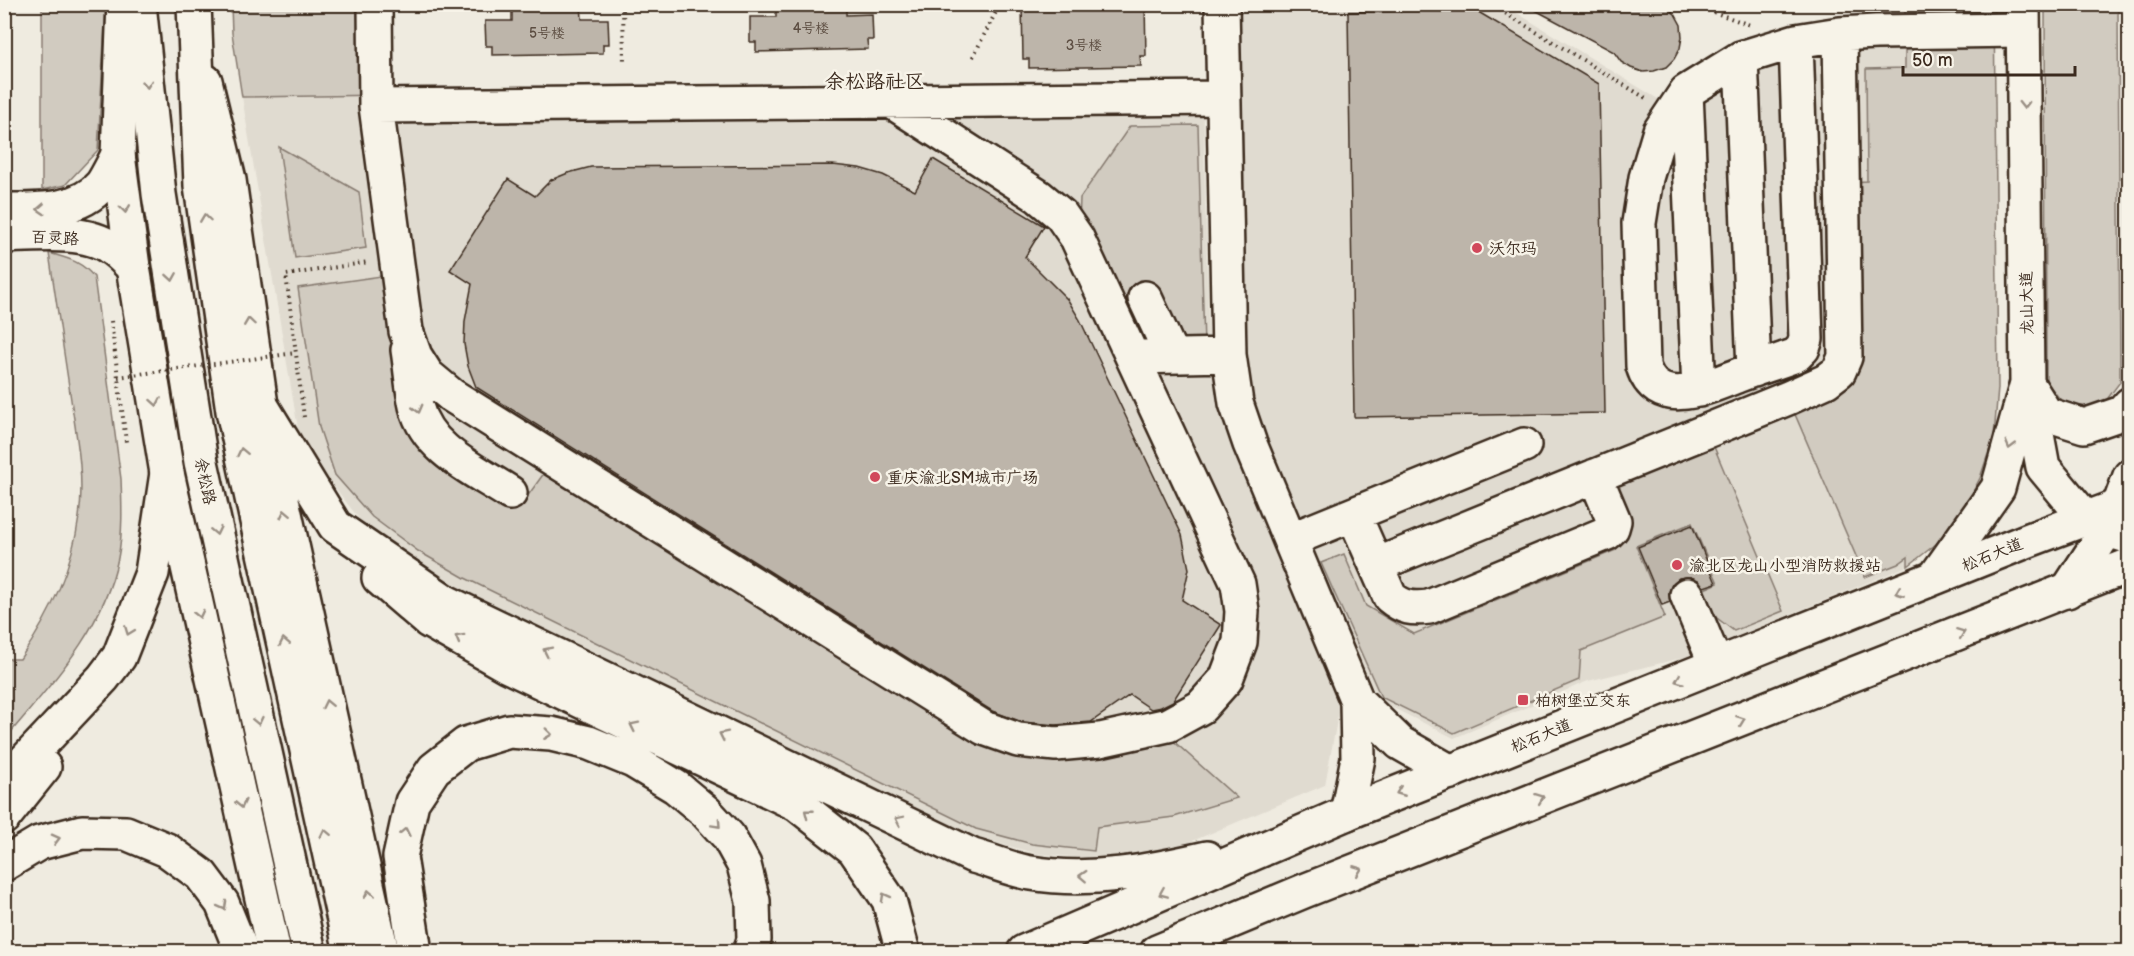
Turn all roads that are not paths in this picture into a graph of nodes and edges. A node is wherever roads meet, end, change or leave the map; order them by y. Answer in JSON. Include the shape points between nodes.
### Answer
{"nodes":[{"id":1,"x":124,"y":4,"type":"edge"},
{"id":2,"x":139,"y":4,"type":"edge"},
{"id":3,"x":194,"y":4,"type":"edge"},
{"id":4,"x":375,"y":4,"type":"edge"},
{"id":5,"x":1222,"y":4,"type":"edge"},
{"id":6,"x":2023,"y":17,"type":"edge"},
{"id":7,"x":1840,"y":34,"type":"junction"},
{"id":8,"x":194,"y":38,"type":"junction"},
{"id":9,"x":1796,"y":41,"type":"junction"},
{"id":10,"x":1741,"y":58,"type":"junction"},
{"id":11,"x":1223,"y":98,"type":"junction"},
{"id":12,"x":891,"y":101,"type":"junction"},
{"id":13,"x":1679,"y":103,"type":"junction"},
{"id":14,"x":376,"y":106,"type":"junction"},
{"id":15,"x":118,"y":155,"type":"junction"},
{"id":16,"x":4,"y":210,"type":"edge"},
{"id":17,"x":4,"y":236,"type":"edge"},
{"id":18,"x":133,"y":267,"type":"junction"},
{"id":19,"x":1145,"y":298,"type":"dead end"},
{"id":20,"x":405,"y":331,"type":"junction"},
{"id":21,"x":1229,"y":354,"type":"junction"},
{"id":22,"x":1172,"y":356,"type":"junction"},
{"id":23,"x":1133,"y":357,"type":"junction"},
{"id":24,"x":1754,"y":370,"type":"junction"},
{"id":25,"x":2027,"y":383,"type":"junction"},
{"id":26,"x":1699,"y":390,"type":"junction"},
{"id":27,"x":2130,"y":404,"type":"edge"},
{"id":28,"x":261,"y":405,"type":"junction"},
{"id":29,"x":1524,"y":445,"type":"dead end"},
{"id":30,"x":167,"y":472,"type":"junction"},
{"id":31,"x":1595,"y":476,"type":"junction"},
{"id":32,"x":510,"y":493,"type":"dead end"},
{"id":33,"x":2117,"y":512,"type":"edge"},
{"id":34,"x":1353,"y":515,"type":"junction"},
{"id":35,"x":335,"y":525,"type":"junction"},
{"id":36,"x":1290,"y":540,"type":"junction"},
{"id":37,"x":1376,"y":565,"type":"junction"},
{"id":38,"x":2130,"y":565,"type":"edge"},
{"id":39,"x":1935,"y":577,"type":"junction"},
{"id":40,"x":2067,"y":591,"type":"junction"},
{"id":41,"x":1688,"y":595,"type":"dead end"},
{"id":42,"x":1716,"y":665,"type":"junction"},
{"id":43,"x":103,"y":678,"type":"junction"},
{"id":44,"x":1358,"y":701,"type":"junction"},
{"id":45,"x":1451,"y":772,"type":"junction"},
{"id":46,"x":4,"y":783,"type":"edge"},
{"id":47,"x":1347,"y":813,"type":"junction"},
{"id":48,"x":4,"y":817,"type":"edge"},
{"id":49,"x":1285,"y":841,"type":"junction"},
{"id":50,"x":4,"y":864,"type":"edge"},
{"id":51,"x":1304,"y":891,"type":"junction"},
{"id":52,"x":242,"y":951,"type":"edge"},
{"id":53,"x":274,"y":951,"type":"edge"},
{"id":54,"x":309,"y":951,"type":"edge"},
{"id":55,"x":351,"y":951,"type":"edge"},
{"id":56,"x":382,"y":951,"type":"edge"},
{"id":57,"x":415,"y":951,"type":"edge"},
{"id":58,"x":750,"y":951,"type":"edge"},
{"id":59,"x":903,"y":951,"type":"edge"},
{"id":60,"x":1024,"y":951,"type":"edge"},
{"id":61,"x":1157,"y":951,"type":"edge"},
{"id":62,"x":1208,"y":951,"type":"edge"}],
"edges":[{"from":1,"to":15,"type":"main road"},
{"from":2,"to":54,"type":"main road","name":"余松路","one_way":true,"via":[[159,194],[201,462]]},
{"from":3,"to":8,"type":"main road"},
{"from":4,"to":14,"type":"main road"},
{"from":5,"to":11,"type":"main road"},
{"from":6,"to":7,"type":"main road"},
{"from":6,"to":25,"type":"main road","name":"龙山大道","one_way":true},
{"from":7,"to":9,"type":"main road"},
{"from":7,"to":31,"type":"main road","via":[[1845,357],[1839,371],[1788,398]]},
{"from":28,"to":8,"type":"main road","one_way":true,"via":[[229,180]]},
{"from":55,"to":8,"type":"main road","one_way":true,"via":[[233,411],[201,186]]},
{"from":9,"to":10,"type":"main road"},
{"from":9,"to":24,"type":"main road","via":[[1806,339],[1796,355]]},
{"from":10,"to":13,"type":"main road"},
{"from":10,"to":24,"type":"main road"},
{"from":11,"to":12,"type":"main road"},
{"from":11,"to":21,"type":"main road"},
{"from":12,"to":14,"type":"main road"},
{"from":12,"to":23,"type":"main road","via":[[1061,215],[1077,238]]},
{"from":13,"to":26,"type":"main road"},
{"from":13,"to":26,"type":"main road","via":[[1660,132],[1646,178],[1639,223],[1643,366],[1652,384],[1664,391]]},
{"from":14,"to":20,"type":"main road"},
{"from":15,"to":16,"type":"main road","name":"百灵路","one_way":true,"via":[[101,185],[81,200],[50,209]]},
{"from":15,"to":18,"type":"main road","one_way":true},
{"from":17,"to":18,"type":"main road","name":"百灵路","via":[[88,238],[110,247]]},
{"from":18,"to":30,"type":"main road","one_way":true},
{"from":19,"to":22,"type":"main road"},
{"from":20,"to":23,"type":"main road","via":[[427,375],[451,394],[984,728],[1018,740],[1056,744],[1100,740],[1168,725],[1201,707],[1226,679],[1240,642],[1242,611],[1238,584]]},
{"from":20,"to":32,"type":"main road","one_way":true,"via":[[422,423],[446,451]]},
{"from":21,"to":22,"type":"main road"},
{"from":21,"to":36,"type":"main road","via":[[1236,403]]},
{"from":22,"to":23,"type":"main road"},
{"from":24,"to":26,"type":"main road"},
{"from":25,"to":27,"type":"main road","via":[[2046,414],[2084,426],[2122,413]]},
{"from":25,"to":33,"type":"main road","via":[[2043,467]]},
{"from":25,"to":39,"type":"main road","name":"龙山大道","one_way":true,"via":[[1998,488]]},
{"from":28,"to":35,"type":"main road"},
{"from":56,"to":28,"type":"main road","one_way":true},
{"from":29,"to":34,"type":"main road"},
{"from":30,"to":43,"type":"main road","one_way":true,"via":[[152,573],[119,657]]},
{"from":30,"to":53,"type":"main road","one_way":true},
{"from":31,"to":37,"type":"main road"},
{"from":31,"to":37,"type":"main road","via":[[1614,521],[1607,533],[1429,607],[1400,606],[1390,597]]},
{"from":33,"to":39,"type":"main road","name":"松石大道"},
{"from":33,"to":40,"type":"main road"},
{"from":34,"to":36,"type":"main road"},
{"from":34,"to":37,"type":"main road"},
{"from":49,"to":35,"type":"main road","one_way":true,"via":[[1172,866],[1099,877],[1031,873],[973,856],[446,602]]},
{"from":59,"to":35,"type":"main road","one_way":true,"via":[[889,900],[854,849],[796,804],[506,665],[429,621],[369,569]]},
{"from":36,"to":44,"type":"main road"},
{"from":38,"to":40,"type":"main road"},
{"from":39,"to":42,"type":"main road","name":"松石大道","one_way":true},
{"from":51,"to":40,"type":"main road","one_way":true},
{"from":41,"to":42,"type":"main road"},
{"from":42,"to":45,"type":"main road","name":"松石大道","one_way":true},
{"from":43,"to":46,"type":"main road"},
{"from":43,"to":48,"type":"main road","via":[[35,781]]},
{"from":44,"to":45,"type":"main road","via":[[1400,743]]},
{"from":44,"to":47,"type":"main road","via":[[1358,758]]},
{"from":45,"to":47,"type":"main road","name":"松石大道","one_way":true},
{"from":47,"to":49,"type":"main road","name":"松石大道"},
{"from":49,"to":60,"type":"main road","name":"松石大道","one_way":true},
{"from":50,"to":52,"type":"main road","one_way":true,"via":[[50,840],[82,832],[126,833],[167,850],[201,875],[222,903]]},
{"from":51,"to":61,"type":"main road"},
{"from":51,"to":62,"type":"main road"},
{"from":57,"to":58,"type":"main road","one_way":true,"via":[[400,857],[412,802],[434,769],[466,744],[508,731],[551,734],[589,743],[633,761],[676,787],[706,812],[728,836],[744,865],[753,901],[754,940]]}]}
